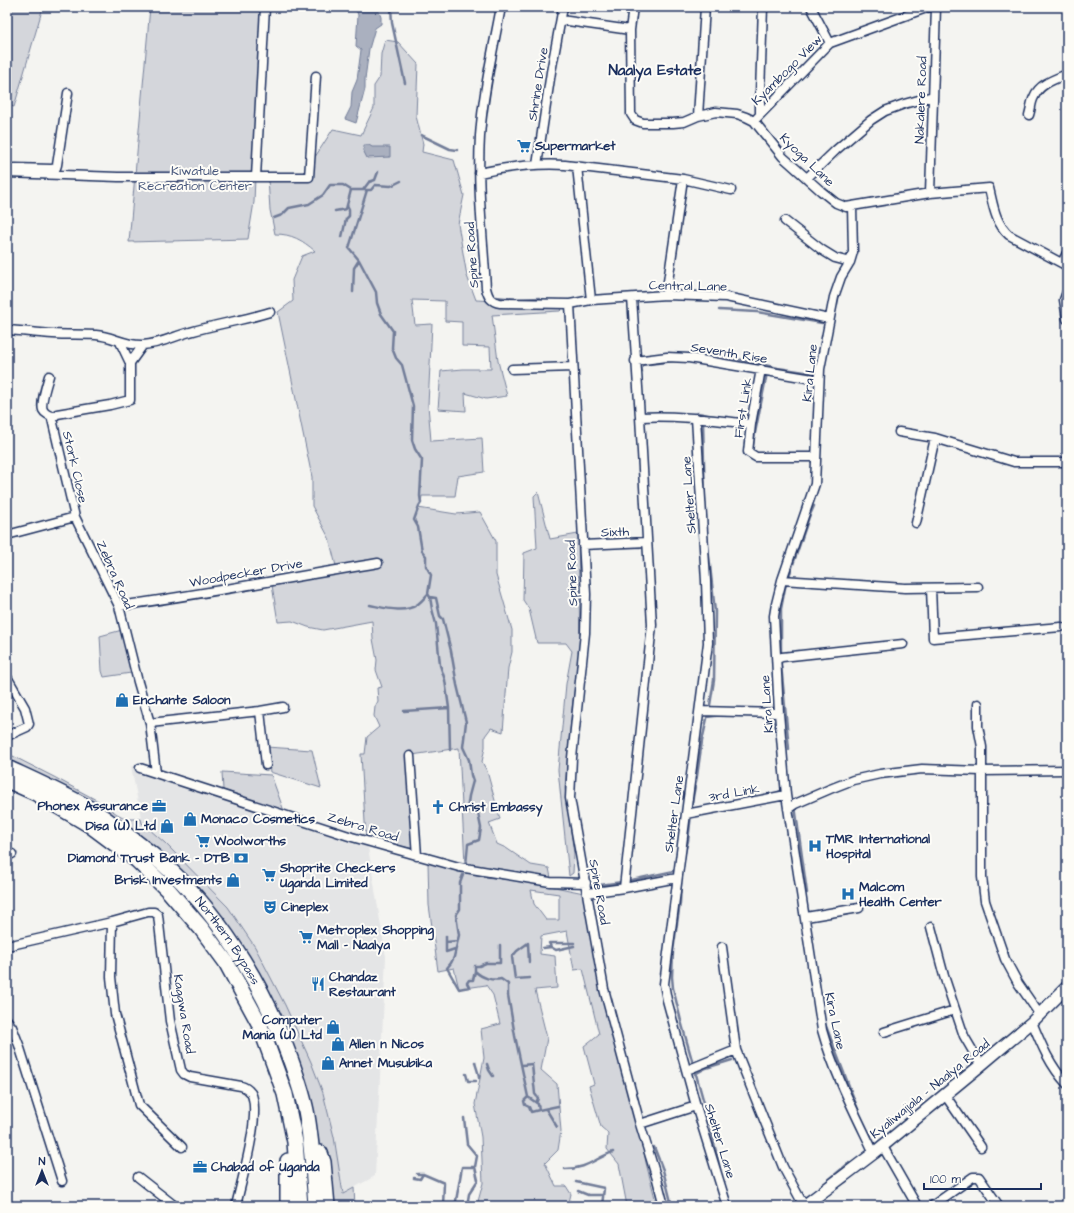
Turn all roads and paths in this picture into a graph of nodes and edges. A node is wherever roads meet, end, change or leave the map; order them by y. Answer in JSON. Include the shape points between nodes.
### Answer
{"nodes":[{"id":1,"x":265,"y":7,"type":"edge"},
{"id":2,"x":501,"y":7,"type":"edge"},
{"id":3,"x":563,"y":7,"type":"edge"},
{"id":4,"x":633,"y":7,"type":"edge"},
{"id":5,"x":705,"y":7,"type":"edge"},
{"id":6,"x":763,"y":7,"type":"edge"},
{"id":7,"x":811,"y":7,"type":"edge"},
{"id":8,"x":929,"y":7,"type":"edge"},
{"id":9,"x":936,"y":7,"type":"edge"},
{"id":10,"x":561,"y":20,"type":"junction"},
{"id":11,"x":630,"y":30,"type":"junction"},
{"id":12,"x":830,"y":43,"type":"junction"},
{"id":13,"x":1067,"y":74,"type":"edge"},
{"id":14,"x":316,"y":76,"type":"dead end"},
{"id":15,"x":68,"y":93,"type":"dead end"},
{"id":16,"x":933,"y":96,"type":"junction"},
{"id":17,"x":760,"y":113,"type":"junction"},
{"id":18,"x":1029,"y":115,"type":"dead end"},
{"id":19,"x":698,"y":116,"type":"junction"},
{"id":20,"x":754,"y":121,"type":"junction"},
{"id":21,"x":537,"y":165,"type":"junction"},
{"id":22,"x":577,"y":166,"type":"junction"},
{"id":23,"x":7,"y":173,"type":"edge"},
{"id":24,"x":479,"y":173,"type":"junction"},
{"id":25,"x":256,"y":177,"type":"junction"},
{"id":26,"x":807,"y":178,"type":"junction"},
{"id":27,"x":683,"y":179,"type":"junction"},
{"id":28,"x":731,"y":190,"type":"dead end"},
{"id":29,"x":930,"y":193,"type":"junction"},
{"id":30,"x":852,"y":206,"type":"junction"},
{"id":31,"x":785,"y":221,"type":"dead end"},
{"id":32,"x":1067,"y":253,"type":"edge"},
{"id":33,"x":850,"y":262,"type":"junction"},
{"id":34,"x":1065,"y":265,"type":"edge"},
{"id":35,"x":1067,"y":292,"type":"edge"},
{"id":36,"x":666,"y":295,"type":"junction"},
{"id":37,"x":632,"y":298,"type":"junction"},
{"id":38,"x":591,"y":300,"type":"junction"},
{"id":39,"x":570,"y":304,"type":"junction"},
{"id":40,"x":270,"y":312,"type":"dead end"},
{"id":41,"x":829,"y":319,"type":"junction"},
{"id":42,"x":1067,"y":319,"type":"edge"},
{"id":43,"x":7,"y":330,"type":"edge"},
{"id":44,"x":120,"y":342,"type":"junction"},
{"id":45,"x":143,"y":345,"type":"junction"},
{"id":46,"x":635,"y":361,"type":"junction"},
{"id":47,"x":130,"y":363,"type":"junction"},
{"id":48,"x":573,"y":367,"type":"junction"},
{"id":49,"x":512,"y":369,"type":"dead end"},
{"id":50,"x":761,"y":369,"type":"junction"},
{"id":51,"x":49,"y":376,"type":"dead end"},
{"id":52,"x":819,"y":380,"type":"junction"},
{"id":53,"x":53,"y":416,"type":"junction"},
{"id":54,"x":640,"y":417,"type":"junction"},
{"id":55,"x":696,"y":418,"type":"junction"},
{"id":56,"x":751,"y":424,"type":"junction"},
{"id":57,"x":899,"y":432,"type":"dead end"},
{"id":58,"x":935,"y":438,"type":"junction"},
{"id":59,"x":816,"y":457,"type":"junction"},
{"id":60,"x":1067,"y":462,"type":"edge"},
{"id":61,"x":75,"y":517,"type":"junction"},
{"id":62,"x":916,"y":524,"type":"dead end"},
{"id":63,"x":7,"y":535,"type":"edge"},
{"id":64,"x":648,"y":542,"type":"junction"},
{"id":65,"x":583,"y":545,"type":"junction"},
{"id":66,"x":378,"y":563,"type":"dead end"},
{"id":67,"x":786,"y":580,"type":"junction"},
{"id":68,"x":978,"y":587,"type":"dead end"},
{"id":69,"x":930,"y":588,"type":"junction"},
{"id":70,"x":119,"y":606,"type":"junction"},
{"id":71,"x":1061,"y":627,"type":"dead end"},
{"id":72,"x":903,"y":644,"type":"dead end"},
{"id":73,"x":780,"y":658,"type":"junction"},
{"id":74,"x":7,"y":677,"type":"edge"},
{"id":75,"x":978,"y":704,"type":"dead end"},
{"id":76,"x":283,"y":706,"type":"dead end"},
{"id":77,"x":260,"y":711,"type":"junction"},
{"id":78,"x":705,"y":712,"type":"junction"},
{"id":79,"x":779,"y":713,"type":"junction"},
{"id":80,"x":150,"y":722,"type":"junction"},
{"id":81,"x":7,"y":736,"type":"edge"},
{"id":82,"x":410,"y":756,"type":"dead end"},
{"id":83,"x":266,"y":765,"type":"dead end"},
{"id":84,"x":7,"y":768,"type":"edge"},
{"id":85,"x":140,"y":768,"type":"dead end"},
{"id":86,"x":1067,"y":770,"type":"edge"},
{"id":87,"x":981,"y":771,"type":"junction"},
{"id":88,"x":156,"y":774,"type":"junction"},
{"id":89,"x":7,"y":780,"type":"edge"},
{"id":90,"x":786,"y":795,"type":"junction"},
{"id":91,"x":788,"y":809,"type":"junction"},
{"id":92,"x":686,"y":814,"type":"junction"},
{"id":93,"x":417,"y":856,"type":"junction"},
{"id":94,"x":678,"y":878,"type":"junction"},
{"id":95,"x":586,"y":883,"type":"junction"},
{"id":96,"x":624,"y":884,"type":"junction"},
{"id":97,"x":587,"y":893,"type":"junction"},
{"id":98,"x":859,"y":908,"type":"dead end"},
{"id":99,"x":806,"y":917,"type":"junction"},
{"id":100,"x":112,"y":922,"type":"junction"},
{"id":101,"x":931,"y":928,"type":"dead end"},
{"id":102,"x":7,"y":946,"type":"edge"},
{"id":103,"x":722,"y":946,"type":"dead end"},
{"id":104,"x":1067,"y":987,"type":"edge"},
{"id":105,"x":955,"y":1010,"type":"junction"},
{"id":106,"x":1036,"y":1018,"type":"junction"},
{"id":107,"x":7,"y":1020,"type":"edge"},
{"id":108,"x":884,"y":1032,"type":"dead end"},
{"id":109,"x":736,"y":1050,"type":"junction"},
{"id":110,"x":980,"y":1066,"type":"junction"},
{"id":111,"x":691,"y":1069,"type":"junction"},
{"id":112,"x":1067,"y":1084,"type":"edge"},
{"id":113,"x":945,"y":1095,"type":"junction"},
{"id":114,"x":696,"y":1106,"type":"junction"},
{"id":115,"x":640,"y":1124,"type":"junction"},
{"id":116,"x":310,"y":1139,"type":"junction"},
{"id":117,"x":294,"y":1142,"type":"junction"},
{"id":118,"x":182,"y":1147,"type":"dead end"},
{"id":119,"x":981,"y":1147,"type":"dead end"},
{"id":120,"x":878,"y":1149,"type":"junction"},
{"id":121,"x":138,"y":1177,"type":"dead end"},
{"id":122,"x":62,"y":1181,"type":"dead end"},
{"id":123,"x":803,"y":1203,"type":"edge"},
{"id":124,"x":175,"y":1206,"type":"edge"},
{"id":125,"x":236,"y":1206,"type":"edge"},
{"id":126,"x":288,"y":1206,"type":"edge"},
{"id":127,"x":300,"y":1206,"type":"edge"},
{"id":128,"x":316,"y":1206,"type":"edge"},
{"id":129,"x":327,"y":1206,"type":"edge"},
{"id":130,"x":664,"y":1206,"type":"edge"},
{"id":131,"x":727,"y":1206,"type":"edge"},
{"id":132,"x":917,"y":1206,"type":"edge"},
{"id":133,"x":932,"y":1206,"type":"edge"},
{"id":134,"x":999,"y":1206,"type":"edge"}],
"edges":[{"from":1,"to":25,"type":"street"},
{"from":2,"to":24,"type":"street","name":"Spine Road","via":[[486,86],[480,135]]},
{"from":3,"to":10,"type":"street","name":"Shrine Drive"},
{"from":4,"to":11,"type":"street","name":"Kyoga Lane"},
{"from":5,"to":19,"type":"street"},
{"from":6,"to":17,"type":"street"},
{"from":7,"to":12,"type":"street"},
{"from":8,"to":12,"type":"street","name":"Kyambogo View"},
{"from":9,"to":16,"type":"street","name":"Nakalere Road"},
{"from":10,"to":11,"type":"street"},
{"from":10,"to":21,"type":"street","name":"Shrine Drive"},
{"from":11,"to":19,"type":"street","name":"Kyoga Lane","via":[[633,118],[643,123],[673,123],[684,122]]},
{"from":12,"to":17,"type":"street","name":"Kyambogo View"},
{"from":13,"to":18,"type":"street","via":[[1040,88],[1033,97]]},
{"from":14,"to":25,"type":"street","via":[[309,177]]},
{"from":15,"to":23,"type":"street","via":[[56,168],[11,168]]},
{"from":16,"to":26,"type":"street","via":[[885,111],[871,120]]},
{"from":16,"to":29,"type":"street","name":"Nakalere Road"},
{"from":17,"to":20,"type":"street","name":"Kyambogo View"},
{"from":19,"to":20,"type":"street","name":"Kyoga Lane","via":[[725,112]]},
{"from":20,"to":26,"type":"street","name":"Kyoga Lane","via":[[783,157]]},
{"from":21,"to":22,"type":"street"},
{"from":21,"to":24,"type":"street"},
{"from":22,"to":27,"type":"street"},
{"from":22,"to":38,"type":"street"},
{"from":23,"to":25,"type":"street","via":[[118,177]]},
{"from":24,"to":39,"type":"street","name":"Spine Road","via":[[488,297],[496,303]]},
{"from":26,"to":30,"type":"street","name":"Kyoga Lane","via":[[836,203],[846,208]]},
{"from":27,"to":28,"type":"street"},
{"from":27,"to":36,"type":"street"},
{"from":29,"to":30,"type":"street","name":"Kyoga Lane"},
{"from":29,"to":34,"type":"street","name":"Kyoga Lane","via":[[989,188],[996,216],[1009,235]]},
{"from":30,"to":33,"type":"street","name":"Kira Lane","via":[[853,252]]},
{"from":31,"to":33,"type":"street","via":[[822,250],[835,258]]},
{"from":32,"to":34,"type":"street"},
{"from":33,"to":41,"type":"street","name":"Kira Lane","via":[[840,276]]},
{"from":35,"to":42,"type":"street","via":[[1064,300]]},
{"from":36,"to":37,"type":"street","name":"Central Lane"},
{"from":36,"to":41,"type":"street","name":"Central Lane","via":[[726,297]]},
{"from":37,"to":38,"type":"street","name":"Central Lane"},
{"from":37,"to":46,"type":"street"},
{"from":38,"to":39,"type":"street","name":"Central Lane"},
{"from":39,"to":48,"type":"street","name":"Spine Road"},
{"from":40,"to":45,"type":"street","via":[[180,334],[168,341]]},
{"from":41,"to":52,"type":"street","name":"Kira Lane"},
{"from":43,"to":44,"type":"street","via":[[95,335]]},
{"from":44,"to":45,"type":"street"},
{"from":44,"to":47,"type":"street","name":"Stork Close"},
{"from":45,"to":47,"type":"street"},
{"from":46,"to":50,"type":"street","name":"Seventh Rise","via":[[689,358]]},
{"from":46,"to":54,"type":"street"},
{"from":47,"to":53,"type":"street","name":"Stork Close","via":[[130,400]]},
{"from":48,"to":49,"type":"street"},
{"from":48,"to":65,"type":"street","name":"Spine Road"},
{"from":50,"to":52,"type":"street","name":"Seventh Rise"},
{"from":50,"to":56,"type":"street","name":"First Link"},
{"from":51,"to":53,"type":"street","via":[[42,405],[43,411]]},
{"from":52,"to":59,"type":"street","name":"Kira Lane"},
{"from":53,"to":61,"type":"street","name":"Stork Close"},
{"from":54,"to":55,"type":"street"},
{"from":54,"to":64,"type":"street"},
{"from":55,"to":56,"type":"street"},
{"from":55,"to":78,"type":"street","name":"Shelter Lane","via":[[708,643]]},
{"from":56,"to":59,"type":"street","name":"First Link","via":[[748,452],[753,456]]},
{"from":57,"to":58,"type":"street"},
{"from":58,"to":60,"type":"street","via":[[1014,462]]},
{"from":58,"to":62,"type":"street"},
{"from":59,"to":67,"type":"street","name":"Kira Lane","via":[[815,484]]},
{"from":61,"to":63,"type":"street"},
{"from":61,"to":70,"type":"street","name":"Zebra Road"},
{"from":64,"to":65,"type":"street","name":"Sixth"},
{"from":64,"to":96,"type":"street","via":[[652,625]]},
{"from":65,"to":95,"type":"street","name":"Spine Road","via":[[585,633],[570,798]]},
{"from":66,"to":70,"type":"street","name":"Woodpecker Drive","via":[[174,599]]},
{"from":67,"to":69,"type":"street"},
{"from":67,"to":73,"type":"street","name":"Kira Lane","via":[[774,616]]},
{"from":68,"to":69,"type":"street"},
{"from":69,"to":71,"type":"street","via":[[933,638]]},
{"from":70,"to":80,"type":"street","name":"Zebra Road"},
{"from":72,"to":73,"type":"street"},
{"from":73,"to":79,"type":"street","name":"Kira Lane"},
{"from":74,"to":81,"type":"street","via":[[25,708],[29,724]]},
{"from":75,"to":87,"type":"street","via":[[978,726],[982,747]]},
{"from":76,"to":77,"type":"street"},
{"from":77,"to":80,"type":"street"},
{"from":77,"to":83,"type":"street"},
{"from":78,"to":79,"type":"street"},
{"from":78,"to":92,"type":"street","name":"Shelter Lane"},
{"from":79,"to":90,"type":"street","name":"Kira Lane"},
{"from":80,"to":88,"type":"street","name":"Zebra Road"},
{"from":82,"to":93,"type":"street"},
{"from":84,"to":116,"type":"highway","name":"Northern Bypass","via":[[94,811],[146,849],[202,904],[240,957],[270,1010],[299,1083]]},
{"from":85,"to":88,"type":"street","name":"Zebra Road"},
{"from":86,"to":87,"type":"street"},
{"from":87,"to":91,"type":"street","via":[[922,769],[870,775],[830,789]]},
{"from":87,"to":106,"type":"street","via":[[982,877],[985,901],[1005,959]]},
{"from":88,"to":93,"type":"street","name":"Zebra Road"},
{"from":89,"to":117,"type":"highway","name":"Northern Bypass","via":[[36,793],[90,824],[137,860],[169,891],[201,928],[226,962],[260,1023],[284,1094]]},
{"from":90,"to":91,"type":"street","name":"Kira Lane"},
{"from":90,"to":92,"type":"street","name":"3rd Link"},
{"from":91,"to":99,"type":"street","name":"Kira Lane"},
{"from":92,"to":94,"type":"street","name":"Shelter Lane"},
{"from":93,"to":95,"type":"street","name":"Zebra Road","via":[[488,873],[550,882]]},
{"from":94,"to":96,"type":"street"},
{"from":94,"to":111,"type":"street","name":"Shelter Lane","via":[[664,984]]},
{"from":95,"to":97,"type":"street","name":"Spine Road"},
{"from":96,"to":97,"type":"street"},
{"from":97,"to":115,"type":"street","name":"Spine Road","via":[[604,989]]},
{"from":98,"to":99,"type":"street"},
{"from":99,"to":120,"type":"street","name":"Kira Lane","via":[[822,1030],[827,1048],[838,1076]]},
{"from":100,"to":102,"type":"street"},
{"from":100,"to":118,"type":"street","via":[[111,978],[115,1014],[139,1105]]},
{"from":100,"to":125,"type":"street","name":"Kaggwa Road","via":[[148,912],[158,915],[170,1022],[184,1074],[240,1086],[247,1088],[251,1093],[254,1109],[253,1128]]},
{"from":101,"to":105,"type":"street"},
{"from":103,"to":109,"type":"street"},
{"from":104,"to":106,"type":"main road","name":"Kyaliwajjala - Naalya Road"},
{"from":105,"to":108,"type":"street"},
{"from":105,"to":110,"type":"street","via":[[964,1036]]},
{"from":106,"to":110,"type":"main road","name":"Kyaliwajjala - Naalya Road"},
{"from":106,"to":112,"type":"street","via":[[1041,1045]]},
{"from":107,"to":122,"type":"street","via":[[19,1045]]},
{"from":109,"to":111,"type":"street"},
{"from":109,"to":123,"type":"street","via":[[783,1167]]},
{"from":110,"to":113,"type":"main road","name":"Kyaliwajjala - Naalya Road"},
{"from":111,"to":114,"type":"street","name":"Shelter Lane"},
{"from":113,"to":119,"type":"street"},
{"from":113,"to":120,"type":"main road","name":"Kyaliwajjala - Naalya Road"},
{"from":114,"to":115,"type":"street"},
{"from":114,"to":131,"type":"street","name":"Shelter Lane"},
{"from":115,"to":130,"type":"street","name":"Spine Road"},
{"from":116,"to":128,"type":"highway","name":"Northern Bypass"},
{"from":116,"to":129,"type":"highway","via":[[320,1152],[323,1162]]},
{"from":117,"to":126,"type":"highway","via":[[287,1167]]},
{"from":117,"to":127,"type":"highway","name":"Northern Bypass"},
{"from":120,"to":123,"type":"main road","name":"Kyaliwajjala - Naalya Road"},
{"from":120,"to":132,"type":"street","name":"Kira Lane"},
{"from":121,"to":124,"type":"street"},
{"from":133,"to":134,"type":"street","via":[[976,1177],[982,1180]]}]}
